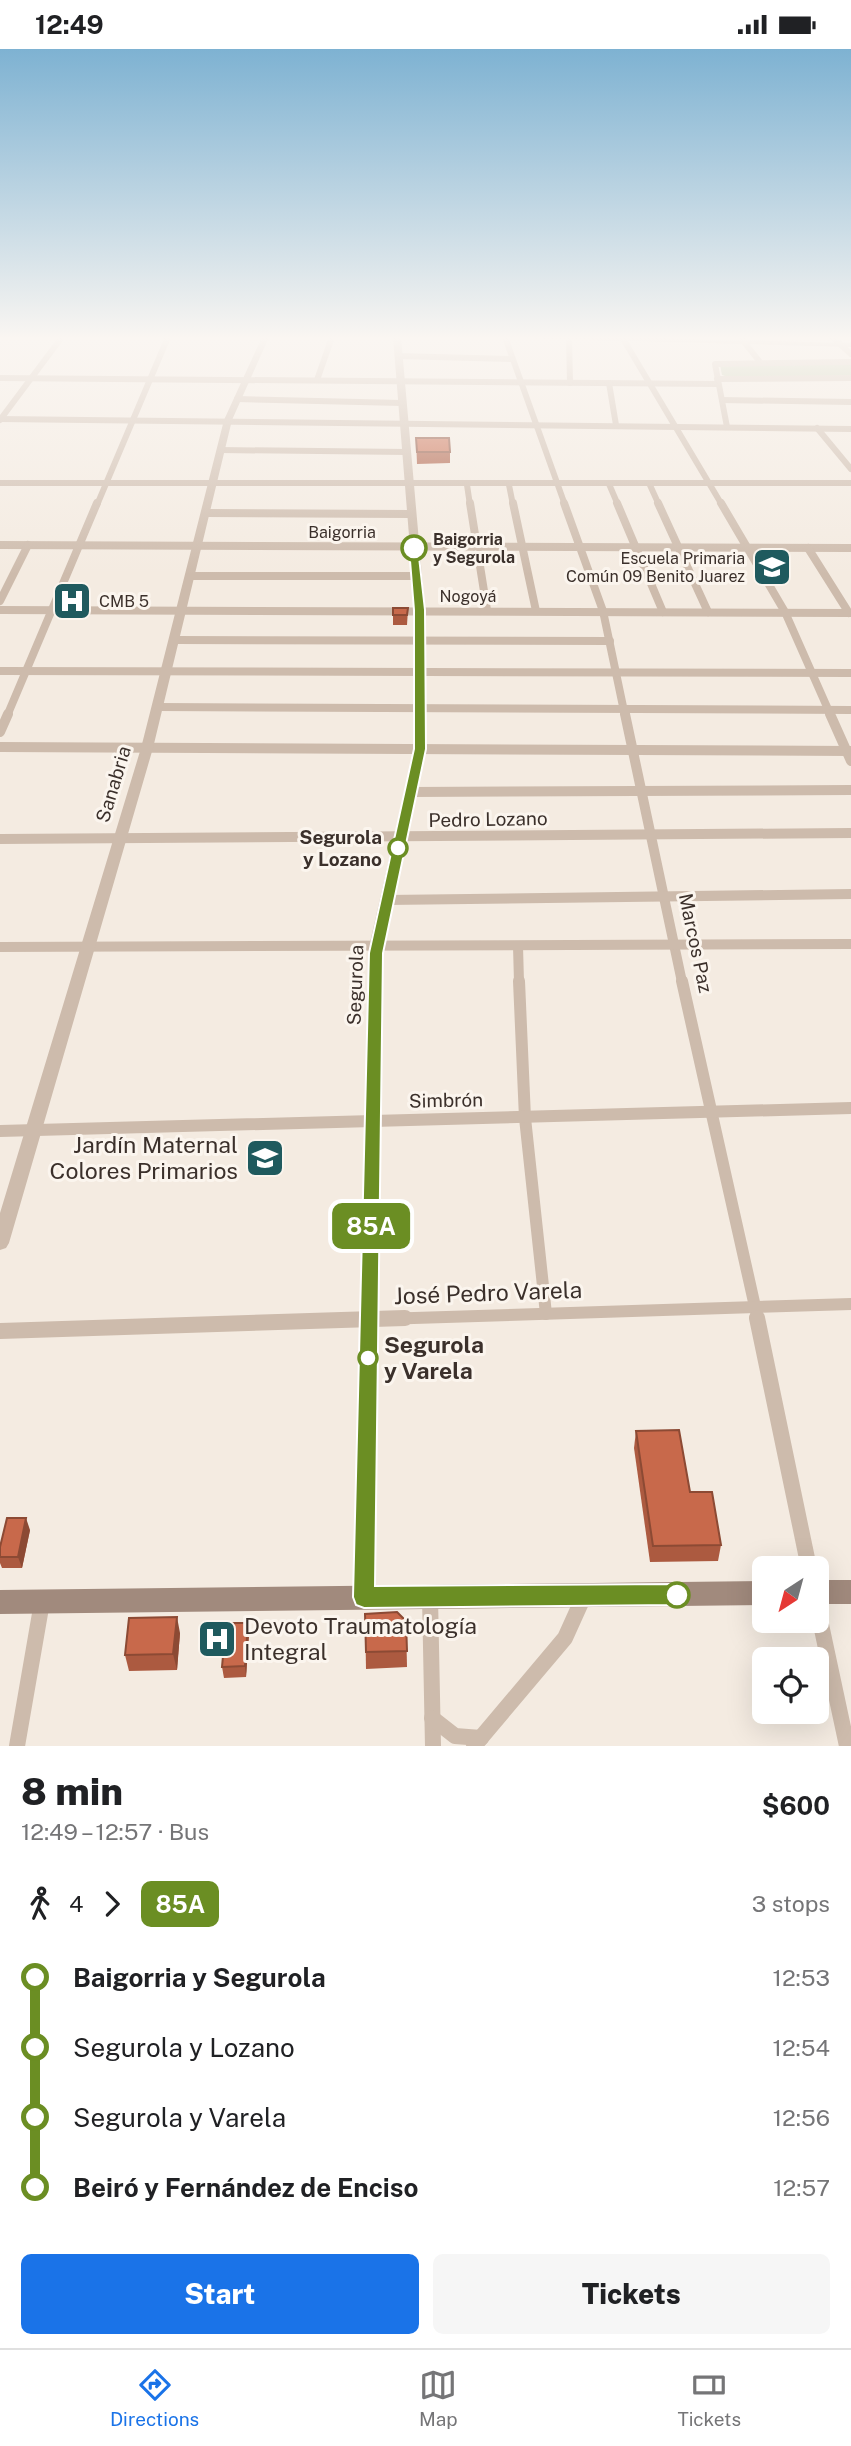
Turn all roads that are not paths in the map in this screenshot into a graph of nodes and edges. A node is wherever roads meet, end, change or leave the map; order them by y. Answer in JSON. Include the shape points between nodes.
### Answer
{"nodes":[{"id":1,"x":135,"y":416,"type":"edge"},
{"id":2,"x":230,"y":416,"type":"edge"},
{"id":3,"x":403,"y":416,"type":"edge"},
{"id":4,"x":532,"y":416,"type":"edge"},
{"id":5,"x":615,"y":416,"type":"edge"},
{"id":6,"x":669,"y":416,"type":"edge"},
{"id":7,"x":725,"y":416,"type":"edge"},
{"id":8,"x":0,"y":420,"type":"edge"},
{"id":9,"x":133,"y":420,"type":"junction"},
{"id":10,"x":228,"y":420,"type":"junction"},
{"id":11,"x":404,"y":422,"type":"junction"},
{"id":12,"x":535,"y":424,"type":"junction"},
{"id":13,"x":616,"y":425,"type":"junction"},
{"id":14,"x":675,"y":426,"type":"junction"},
{"id":15,"x":727,"y":427,"type":"junction"},
{"id":16,"x":817,"y":428,"type":"junction"},
{"id":17,"x":851,"y":429,"type":"edge"},
{"id":18,"x":221,"y":450,"type":"junction"},
{"id":19,"x":407,"y":452,"type":"junction"},
{"id":20,"x":851,"y":469,"type":"edge"},
{"id":21,"x":0,"y":483,"type":"edge"},
{"id":22,"x":106,"y":483,"type":"junction"},
{"id":23,"x":711,"y":483,"type":"junction"},
{"id":24,"x":851,"y":483,"type":"edge"},
{"id":25,"x":213,"y":484,"type":"junction"},
{"id":26,"x":557,"y":484,"type":"junction"},
{"id":27,"x":609,"y":484,"type":"junction"},
{"id":28,"x":649,"y":484,"type":"junction"},
{"id":29,"x":408,"y":485,"type":"junction"},
{"id":30,"x":467,"y":485,"type":"junction"},
{"id":31,"x":509,"y":485,"type":"junction"},
{"id":32,"x":206,"y":513,"type":"junction"},
{"id":33,"x":411,"y":514,"type":"junction"},
{"id":34,"x":0,"y":545,"type":"edge"},
{"id":35,"x":28,"y":545,"type":"junction"},
{"id":36,"x":80,"y":545,"type":"junction"},
{"id":37,"x":198,"y":545,"type":"junction"},
{"id":38,"x":414,"y":546,"type":"junction"},
{"id":39,"x":476,"y":547,"type":"junction"},
{"id":40,"x":522,"y":547,"type":"junction"},
{"id":41,"x":581,"y":548,"type":"junction"},
{"id":42,"x":635,"y":548,"type":"junction"},
{"id":43,"x":679,"y":548,"type":"junction"},
{"id":44,"x":808,"y":548,"type":"junction"},
{"id":45,"x":851,"y":548,"type":"edge"},
{"id":46,"x":748,"y":549,"type":"junction"},
{"id":47,"x":190,"y":576,"type":"junction"},
{"id":48,"x":416,"y":576,"type":"junction"},
{"id":49,"x":0,"y":601,"type":"edge"},
{"id":50,"x":54,"y":609,"type":"junction"},
{"id":51,"x":181,"y":609,"type":"junction"},
{"id":52,"x":0,"y":610,"type":"edge"},
{"id":53,"x":420,"y":610,"type":"junction"},
{"id":54,"x":487,"y":610,"type":"junction"},
{"id":55,"x":536,"y":611,"type":"junction"},
{"id":56,"x":603,"y":611,"type":"junction"},
{"id":57,"x":663,"y":612,"type":"junction"},
{"id":58,"x":708,"y":612,"type":"junction"},
{"id":59,"x":785,"y":612,"type":"junction"},
{"id":60,"x":850,"y":613,"type":"edge"},
{"id":61,"x":420,"y":639,"type":"junction"},
{"id":62,"x":175,"y":640,"type":"junction"},
{"id":63,"x":610,"y":642,"type":"junction"},
{"id":64,"x":0,"y":671,"type":"edge"},
{"id":65,"x":28,"y":671,"type":"junction"},
{"id":66,"x":167,"y":671,"type":"junction"},
{"id":67,"x":420,"y":672,"type":"junction"},
{"id":68,"x":617,"y":672,"type":"junction"},
{"id":69,"x":812,"y":672,"type":"junction"},
{"id":70,"x":851,"y":673,"type":"edge"},
{"id":71,"x":158,"y":707,"type":"junction"},
{"id":72,"x":421,"y":708,"type":"junction"},
{"id":73,"x":625,"y":710,"type":"junction"},
{"id":74,"x":851,"y":710,"type":"edge"},
{"id":75,"x":829,"y":711,"type":"junction"},
{"id":76,"x":0,"y":732,"type":"edge"},
{"id":77,"x":0,"y":747,"type":"edge"},
{"id":78,"x":147,"y":748,"type":"junction"},
{"id":79,"x":420,"y":749,"type":"junction"},
{"id":80,"x":634,"y":750,"type":"junction"},
{"id":81,"x":849,"y":751,"type":"edge"},
{"id":82,"x":851,"y":761,"type":"edge"},
{"id":83,"x":851,"y":790,"type":"edge"},
{"id":84,"x":411,"y":792,"type":"junction"},
{"id":85,"x":643,"y":792,"type":"junction"},
{"id":86,"x":851,"y":833,"type":"edge"},
{"id":87,"x":651,"y":835,"type":"junction"},
{"id":88,"x":400,"y":837,"type":"junction"},
{"id":89,"x":0,"y":839,"type":"edge"},
{"id":90,"x":118,"y":839,"type":"junction"},
{"id":91,"x":851,"y":894,"type":"edge"},
{"id":92,"x":664,"y":896,"type":"junction"},
{"id":93,"x":387,"y":900,"type":"junction"},
{"id":94,"x":851,"y":944,"type":"edge"},
{"id":95,"x":676,"y":945,"type":"junction"},
{"id":96,"x":86,"y":946,"type":"junction"},
{"id":97,"x":518,"y":946,"type":"junction"},
{"id":98,"x":0,"y":947,"type":"edge"},
{"id":99,"x":376,"y":947,"type":"junction"},
{"id":100,"x":851,"y":1108,"type":"edge"},
{"id":101,"x":710,"y":1111,"type":"junction"},
{"id":102,"x":525,"y":1118,"type":"junction"},
{"id":103,"x":373,"y":1121,"type":"junction"},
{"id":104,"x":0,"y":1131,"type":"edge"},
{"id":105,"x":33,"y":1131,"type":"junction"},
{"id":106,"x":0,"y":1243,"type":"edge"},
{"id":107,"x":851,"y":1304,"type":"edge"},
{"id":108,"x":755,"y":1307,"type":"junction"},
{"id":109,"x":545,"y":1314,"type":"junction"},
{"id":110,"x":369,"y":1320,"type":"junction"},
{"id":111,"x":0,"y":1331,"type":"edge"},
{"id":112,"x":807,"y":1556,"type":"edge"},
{"id":113,"x":830,"y":1592,"type":"edge"},
{"id":114,"x":851,"y":1592,"type":"edge"},
{"id":115,"x":752,"y":1593,"type":"edge"},
{"id":116,"x":584,"y":1596,"type":"junction"},
{"id":117,"x":364,"y":1597,"type":"junction"},
{"id":118,"x":430,"y":1597,"type":"junction"},
{"id":119,"x":0,"y":1602,"type":"edge"},
{"id":120,"x":42,"y":1602,"type":"junction"},
{"id":121,"x":823,"y":1633,"type":"edge"},
{"id":122,"x":432,"y":1718,"type":"junction"},
{"id":123,"x":478,"y":1742,"type":"edge"},
{"id":124,"x":17,"y":1746,"type":"edge"},
{"id":125,"x":433,"y":1746,"type":"edge"},
{"id":126,"x":847,"y":1746,"type":"edge"}],
"edges":[{"from":1,"to":9,"type":"street"},
{"from":2,"to":10,"type":"street","name":"Sanabria"},
{"from":3,"to":11,"type":"street","name":"Segurola"},
{"from":4,"to":12,"type":"street","name":"Marcos Paz"},
{"from":5,"to":13,"type":"street"},
{"from":6,"to":14,"type":"street"},
{"from":7,"to":15,"type":"street"},
{"from":8,"to":9,"type":"street"},
{"from":9,"to":10,"type":"street"},
{"from":9,"to":22,"type":"street"},
{"from":10,"to":11,"type":"street"},
{"from":10,"to":18,"type":"street","name":"Sanabria"},
{"from":11,"to":12,"type":"street"},
{"from":11,"to":19,"type":"street","name":"Segurola"},
{"from":12,"to":13,"type":"street"},
{"from":12,"to":26,"type":"street","name":"Marcos Paz"},
{"from":13,"to":14,"type":"street"},
{"from":14,"to":15,"type":"street"},
{"from":14,"to":23,"type":"street"},
{"from":15,"to":16,"type":"street"},
{"from":16,"to":17,"type":"street"},
{"from":16,"to":20,"type":"street"},
{"from":18,"to":19,"type":"street"},
{"from":18,"to":25,"type":"street","name":"Sanabria"},
{"from":19,"to":29,"type":"street","name":"Segurola"},
{"from":21,"to":22,"type":"street"},
{"from":22,"to":25,"type":"street"},
{"from":22,"to":36,"type":"street"},
{"from":23,"to":24,"type":"street"},
{"from":23,"to":28,"type":"street"},
{"from":23,"to":46,"type":"street"},
{"from":25,"to":29,"type":"street"},
{"from":25,"to":32,"type":"street","name":"Sanabria"},
{"from":26,"to":27,"type":"street"},
{"from":26,"to":31,"type":"street"},
{"from":26,"to":41,"type":"street","name":"Marcos Paz"},
{"from":27,"to":28,"type":"street"},
{"from":27,"to":42,"type":"street"},
{"from":28,"to":43,"type":"street"},
{"from":29,"to":30,"type":"street"},
{"from":29,"to":33,"type":"street","name":"Segurola"},
{"from":30,"to":31,"type":"street"},
{"from":30,"to":39,"type":"street"},
{"from":31,"to":40,"type":"street"},
{"from":32,"to":33,"type":"street"},
{"from":32,"to":37,"type":"street","name":"Sanabria"},
{"from":33,"to":38,"type":"street","name":"Segurola"},
{"from":34,"to":35,"type":"street","name":"Baigorria"},
{"from":35,"to":36,"type":"street","name":"Baigorria"},
{"from":35,"to":49,"type":"street"},
{"from":36,"to":37,"type":"street","name":"Baigorria"},
{"from":36,"to":50,"type":"street"},
{"from":37,"to":38,"type":"street","name":"Baigorria"},
{"from":37,"to":47,"type":"street","name":"Sanabria"},
{"from":38,"to":39,"type":"street","name":"Baigorria"},
{"from":38,"to":48,"type":"street","name":"Segurola"},
{"from":39,"to":40,"type":"street","name":"Baigorria"},
{"from":39,"to":54,"type":"street"},
{"from":40,"to":41,"type":"street","name":"Baigorria"},
{"from":40,"to":55,"type":"street"},
{"from":41,"to":42,"type":"street","name":"Baigorria"},
{"from":41,"to":56,"type":"street","name":"Marcos Paz"},
{"from":42,"to":43,"type":"street","name":"Baigorria"},
{"from":42,"to":57,"type":"street"},
{"from":43,"to":46,"type":"street","name":"Baigorria"},
{"from":43,"to":58,"type":"street"},
{"from":44,"to":45,"type":"street","name":"Baigorria"},
{"from":44,"to":46,"type":"street","name":"Baigorria"},
{"from":44,"to":60,"type":"street"},
{"from":46,"to":59,"type":"street"},
{"from":47,"to":48,"type":"street"},
{"from":47,"to":51,"type":"street","name":"Sanabria"},
{"from":48,"to":53,"type":"street","name":"Segurola"},
{"from":50,"to":51,"type":"street","name":"Nogoyá"},
{"from":50,"to":52,"type":"street","name":"Nogoyá"},
{"from":50,"to":65,"type":"street"},
{"from":51,"to":53,"type":"street","name":"Nogoyá"},
{"from":51,"to":62,"type":"street","name":"Sanabria"},
{"from":53,"to":54,"type":"street","name":"Nogoyá"},
{"from":53,"to":61,"type":"street","name":"Segurola"},
{"from":54,"to":55,"type":"street","name":"Nogoyá"},
{"from":55,"to":56,"type":"street","name":"Nogoyá"},
{"from":56,"to":57,"type":"street","name":"Nogoyá"},
{"from":56,"to":63,"type":"street","name":"Marcos Paz"},
{"from":57,"to":58,"type":"street","name":"Nogoyá"},
{"from":58,"to":59,"type":"street","name":"Nogoyá"},
{"from":59,"to":60,"type":"street","name":"Nogoyá"},
{"from":59,"to":69,"type":"street"},
{"from":61,"to":62,"type":"street"},
{"from":61,"to":63,"type":"street"},
{"from":61,"to":67,"type":"street","name":"Segurola"},
{"from":62,"to":66,"type":"street","name":"Sanabria"},
{"from":63,"to":68,"type":"street","name":"Marcos Paz"},
{"from":64,"to":65,"type":"street"},
{"from":65,"to":66,"type":"street"},
{"from":65,"to":76,"type":"street"},
{"from":66,"to":67,"type":"street"},
{"from":66,"to":71,"type":"street","name":"Sanabria"},
{"from":67,"to":68,"type":"street"},
{"from":67,"to":72,"type":"street","name":"Segurola"},
{"from":68,"to":69,"type":"street"},
{"from":68,"to":73,"type":"street","name":"Marcos Paz"},
{"from":69,"to":70,"type":"street"},
{"from":69,"to":75,"type":"street"},
{"from":71,"to":72,"type":"street"},
{"from":71,"to":78,"type":"street","name":"Sanabria"},
{"from":72,"to":73,"type":"street"},
{"from":72,"to":79,"type":"street","name":"Segurola"},
{"from":73,"to":75,"type":"street"},
{"from":73,"to":80,"type":"street","name":"Marcos Paz"},
{"from":74,"to":75,"type":"street"},
{"from":75,"to":81,"type":"street"},
{"from":77,"to":78,"type":"street"},
{"from":78,"to":79,"type":"street"},
{"from":78,"to":90,"type":"street","name":"Sanabria"},
{"from":79,"to":80,"type":"street"},
{"from":79,"to":84,"type":"street","name":"Segurola"},
{"from":80,"to":81,"type":"street"},
{"from":80,"to":85,"type":"street","name":"Marcos Paz"},
{"from":81,"to":82,"type":"street"},
{"from":83,"to":85,"type":"street"},
{"from":84,"to":85,"type":"street"},
{"from":84,"to":88,"type":"street","name":"Segurola"},
{"from":85,"to":87,"type":"street","name":"Marcos Paz"},
{"from":86,"to":87,"type":"street","name":"Pedro Lozano"},
{"from":87,"to":88,"type":"street","name":"Pedro Lozano"},
{"from":87,"to":92,"type":"street","name":"Marcos Paz"},
{"from":88,"to":90,"type":"street","name":"Pedro Lozano"},
{"from":88,"to":93,"type":"street","name":"Segurola"},
{"from":89,"to":90,"type":"street","name":"Pedro Lozano"},
{"from":90,"to":96,"type":"street","name":"Sanabria"},
{"from":91,"to":92,"type":"street"},
{"from":92,"to":93,"type":"street"},
{"from":92,"to":95,"type":"street","name":"Marcos Paz"},
{"from":93,"to":99,"type":"street","name":"Segurola"},
{"from":94,"to":95,"type":"street"},
{"from":95,"to":97,"type":"street"},
{"from":95,"to":101,"type":"street","name":"Marcos Paz"},
{"from":96,"to":98,"type":"street"},
{"from":96,"to":99,"type":"street"},
{"from":96,"to":105,"type":"street","name":"Sanabria"},
{"from":97,"to":99,"type":"street"},
{"from":97,"to":102,"type":"street"},
{"from":99,"to":103,"type":"street","name":"Segurola"},
{"from":100,"to":101,"type":"street","name":"Simbrón"},
{"from":101,"to":102,"type":"street","name":"Simbrón"},
{"from":101,"to":108,"type":"street","name":"Marcos Paz"},
{"from":102,"to":103,"type":"street","name":"Simbrón"},
{"from":102,"to":109,"type":"street"},
{"from":103,"to":105,"type":"street","name":"Simbrón"},
{"from":103,"to":110,"type":"street","name":"Segurola"},
{"from":104,"to":105,"type":"street","name":"Simbrón"},
{"from":105,"to":106,"type":"street","name":"Sanabria"},
{"from":107,"to":108,"type":"street","name":"José Pedro Varela"},
{"from":108,"to":109,"type":"street","name":"José Pedro Varela"},
{"from":108,"to":112,"type":"street","name":"Marcos Paz"},
{"from":109,"to":110,"type":"street","name":"José Pedro Varela"},
{"from":110,"to":111,"type":"street","name":"José Pedro Varela"},
{"from":110,"to":117,"type":"street","name":"Segurola"},
{"from":113,"to":114,"type":"main road"},
{"from":115,"to":116,"type":"main road"},
{"from":116,"to":118,"type":"main road"},
{"from":116,"to":123,"type":"street","via":[[565,1638]]},
{"from":117,"to":118,"type":"main road"},
{"from":117,"to":120,"type":"main road"},
{"from":118,"to":122,"type":"street"},
{"from":119,"to":120,"type":"main road"},
{"from":120,"to":124,"type":"street"},
{"from":121,"to":126,"type":"street"},
{"from":122,"to":123,"type":"street","via":[[455,1736]]},
{"from":122,"to":125,"type":"street"}]}
